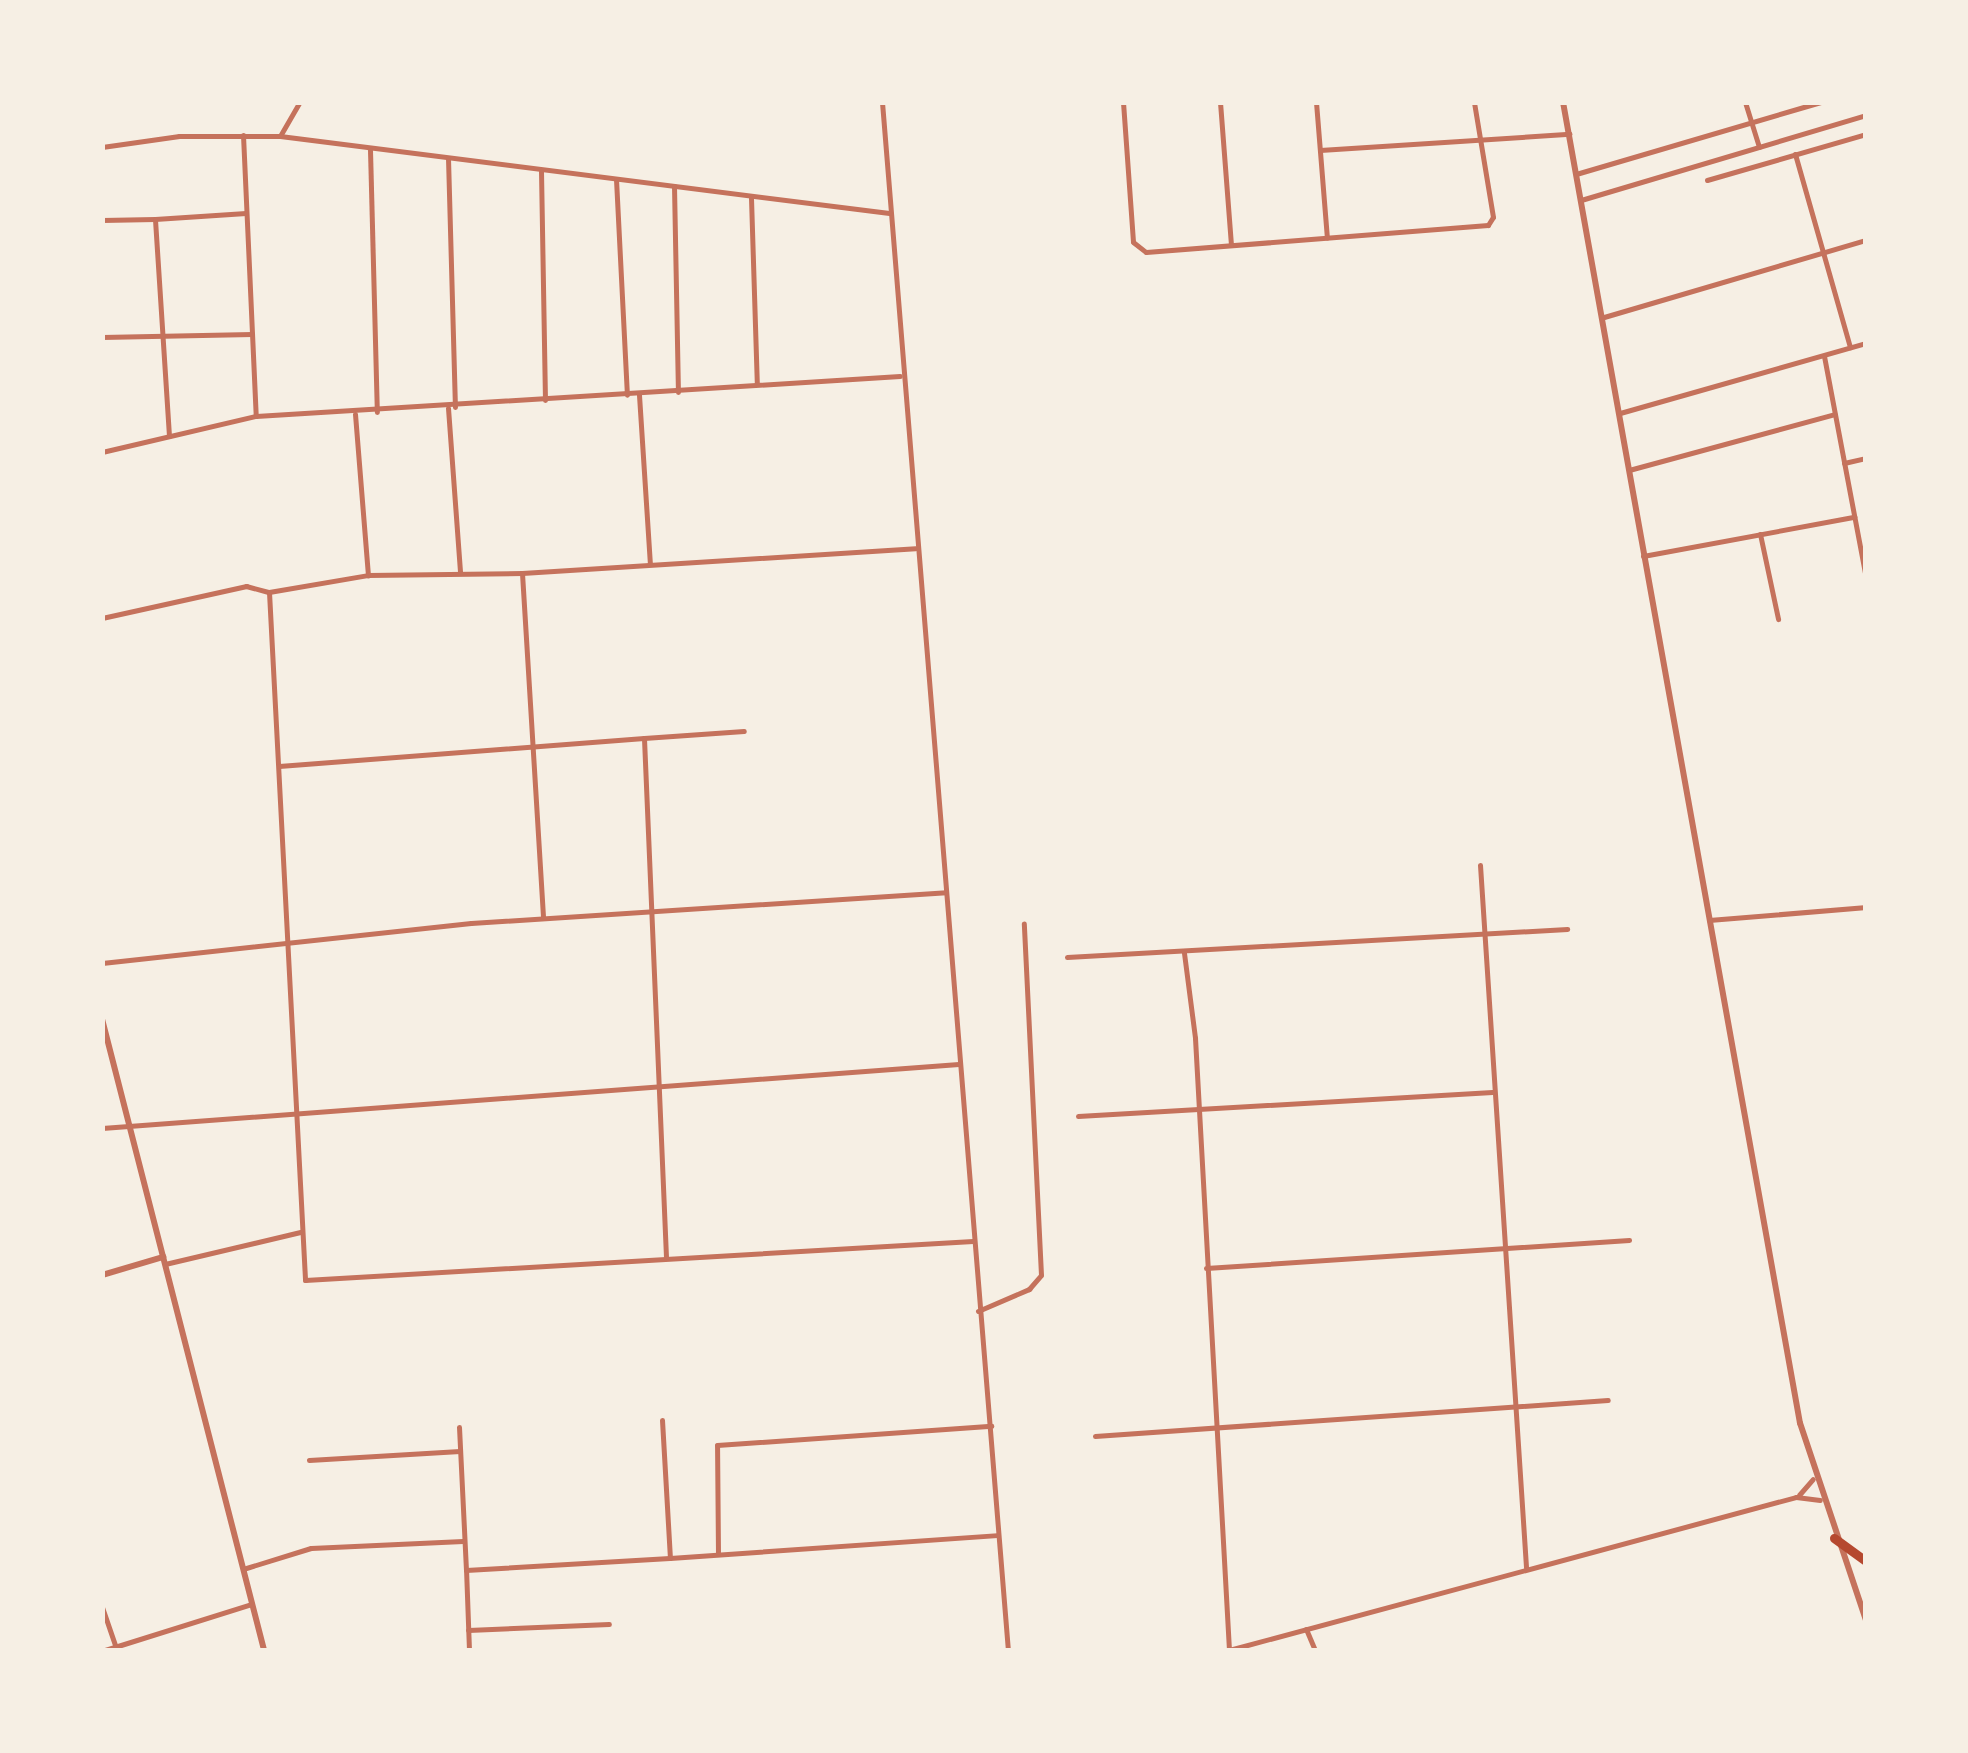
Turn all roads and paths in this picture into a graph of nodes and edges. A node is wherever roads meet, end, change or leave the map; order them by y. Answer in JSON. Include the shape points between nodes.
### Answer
{"nodes":[{"id":1,"x":300,"y":102,"type":"edge"},
{"id":2,"x":882,"y":102,"type":"edge"},
{"id":3,"x":1123,"y":102,"type":"edge"},
{"id":4,"x":1220,"y":102,"type":"edge"},
{"id":5,"x":1316,"y":102,"type":"edge"},
{"id":6,"x":1474,"y":102,"type":"edge"},
{"id":7,"x":1563,"y":102,"type":"edge"},
{"id":8,"x":1746,"y":102,"type":"edge"},
{"id":9,"x":1821,"y":102,"type":"edge"},
{"id":10,"x":1866,"y":116,"type":"edge"},
{"id":11,"x":1752,"y":123,"type":"junction"},
{"id":12,"x":243,"y":134,"type":"junction"},
{"id":13,"x":1569,"y":134,"type":"junction"},
{"id":14,"x":1866,"y":134,"type":"edge"},
{"id":15,"x":280,"y":136,"type":"junction"},
{"id":16,"x":1480,"y":140,"type":"junction"},
{"id":17,"x":102,"y":147,"type":"edge"},
{"id":18,"x":1759,"y":147,"type":"junction"},
{"id":19,"x":370,"y":150,"type":"junction"},
{"id":20,"x":1320,"y":150,"type":"junction"},
{"id":21,"x":1796,"y":154,"type":"junction"},
{"id":22,"x":448,"y":158,"type":"junction"},
{"id":23,"x":541,"y":171,"type":"junction"},
{"id":24,"x":1576,"y":174,"type":"junction"},
{"id":25,"x":616,"y":179,"type":"junction"},
{"id":26,"x":1707,"y":180,"type":"dead end"},
{"id":27,"x":674,"y":186,"type":"junction"},
{"id":28,"x":751,"y":198,"type":"junction"},
{"id":29,"x":1580,"y":200,"type":"junction"},
{"id":30,"x":890,"y":213,"type":"junction"},
{"id":31,"x":246,"y":214,"type":"junction"},
{"id":32,"x":156,"y":219,"type":"junction"},
{"id":33,"x":102,"y":220,"type":"edge"},
{"id":34,"x":1326,"y":238,"type":"junction"},
{"id":35,"x":1866,"y":240,"type":"edge"},
{"id":36,"x":1231,"y":245,"type":"junction"},
{"id":37,"x":1822,"y":252,"type":"junction"},
{"id":38,"x":1604,"y":317,"type":"junction"},
{"id":39,"x":252,"y":334,"type":"junction"},
{"id":40,"x":163,"y":336,"type":"junction"},
{"id":41,"x":102,"y":337,"type":"edge"},
{"id":42,"x":1866,"y":343,"type":"edge"},
{"id":43,"x":1850,"y":348,"type":"junction"},
{"id":44,"x":1824,"y":355,"type":"junction"},
{"id":45,"x":900,"y":376,"type":"junction"},
{"id":46,"x":758,"y":384,"type":"junction"},
{"id":47,"x":678,"y":392,"type":"junction"},
{"id":48,"x":638,"y":394,"type":"junction"},
{"id":49,"x":626,"y":396,"type":"junction"},
{"id":50,"x":546,"y":400,"type":"junction"},
{"id":51,"x":451,"y":407,"type":"junction"},
{"id":52,"x":377,"y":412,"type":"junction"},
{"id":53,"x":1620,"y":413,"type":"junction"},
{"id":54,"x":354,"y":414,"type":"junction"},
{"id":55,"x":1835,"y":414,"type":"junction"},
{"id":56,"x":256,"y":416,"type":"junction"},
{"id":57,"x":169,"y":436,"type":"junction"},
{"id":58,"x":102,"y":452,"type":"edge"},
{"id":59,"x":1866,"y":458,"type":"edge"},
{"id":60,"x":1844,"y":463,"type":"junction"},
{"id":61,"x":1629,"y":470,"type":"junction"},
{"id":62,"x":1854,"y":517,"type":"junction"},
{"id":63,"x":1760,"y":534,"type":"junction"},
{"id":64,"x":1862,"y":545,"type":"edge"},
{"id":65,"x":915,"y":548,"type":"junction"},
{"id":66,"x":1643,"y":556,"type":"junction"},
{"id":67,"x":650,"y":564,"type":"junction"},
{"id":68,"x":460,"y":573,"type":"junction"},
{"id":69,"x":522,"y":573,"type":"junction"},
{"id":70,"x":368,"y":575,"type":"junction"},
{"id":71,"x":1866,"y":579,"type":"edge"},
{"id":72,"x":270,"y":592,"type":"junction"},
{"id":73,"x":102,"y":618,"type":"edge"},
{"id":74,"x":1778,"y":619,"type":"dead end"},
{"id":75,"x":744,"y":730,"type":"dead end"},
{"id":76,"x":644,"y":738,"type":"junction"},
{"id":77,"x":530,"y":747,"type":"junction"},
{"id":78,"x":279,"y":766,"type":"junction"},
{"id":79,"x":1480,"y":865,"type":"dead end"},
{"id":80,"x":946,"y":892,"type":"junction"},
{"id":81,"x":1866,"y":907,"type":"edge"},
{"id":82,"x":652,"y":911,"type":"junction"},
{"id":83,"x":543,"y":918,"type":"junction"},
{"id":84,"x":1709,"y":920,"type":"junction"},
{"id":85,"x":1024,"y":922,"type":"dead end"},
{"id":86,"x":1567,"y":929,"type":"dead end"},
{"id":87,"x":1483,"y":934,"type":"junction"},
{"id":88,"x":288,"y":938,"type":"junction"},
{"id":89,"x":1184,"y":953,"type":"junction"},
{"id":90,"x":1068,"y":957,"type":"dead end"},
{"id":91,"x":102,"y":963,"type":"edge"},
{"id":92,"x":102,"y":1019,"type":"edge"},
{"id":93,"x":959,"y":1064,"type":"junction"},
{"id":94,"x":659,"y":1084,"type":"junction"},
{"id":95,"x":1492,"y":1092,"type":"junction"},
{"id":96,"x":1197,"y":1110,"type":"junction"},
{"id":97,"x":294,"y":1114,"type":"junction"},
{"id":98,"x":1078,"y":1116,"type":"dead end"},
{"id":99,"x":128,"y":1124,"type":"junction"},
{"id":100,"x":102,"y":1128,"type":"edge"},
{"id":101,"x":300,"y":1232,"type":"junction"},
{"id":102,"x":972,"y":1240,"type":"junction"},
{"id":103,"x":1629,"y":1240,"type":"dead end"},
{"id":104,"x":1502,"y":1252,"type":"junction"},
{"id":105,"x":666,"y":1257,"type":"junction"},
{"id":106,"x":164,"y":1260,"type":"junction"},
{"id":107,"x":1206,"y":1268,"type":"junction"},
{"id":108,"x":102,"y":1276,"type":"edge"},
{"id":109,"x":978,"y":1311,"type":"junction"},
{"id":110,"x":1608,"y":1400,"type":"dead end"},
{"id":111,"x":1516,"y":1410,"type":"junction"},
{"id":112,"x":662,"y":1420,"type":"dead end"},
{"id":113,"x":991,"y":1426,"type":"junction"},
{"id":114,"x":459,"y":1427,"type":"dead end"},
{"id":115,"x":1212,"y":1429,"type":"junction"},
{"id":116,"x":1095,"y":1436,"type":"dead end"},
{"id":117,"x":460,"y":1451,"type":"junction"},
{"id":118,"x":309,"y":1460,"type":"dead end"},
{"id":119,"x":1814,"y":1479,"type":"junction"},
{"id":120,"x":1796,"y":1497,"type":"junction"},
{"id":121,"x":1820,"y":1500,"type":"junction"},
{"id":122,"x":997,"y":1534,"type":"junction"},
{"id":123,"x":1834,"y":1538,"type":"junction"},
{"id":124,"x":464,"y":1541,"type":"junction"},
{"id":125,"x":718,"y":1554,"type":"junction"},
{"id":126,"x":670,"y":1558,"type":"junction"},
{"id":127,"x":1866,"y":1561,"type":"edge"},
{"id":128,"x":1526,"y":1567,"type":"junction"},
{"id":129,"x":243,"y":1569,"type":"junction"},
{"id":130,"x":466,"y":1570,"type":"junction"},
{"id":131,"x":252,"y":1604,"type":"junction"},
{"id":132,"x":102,"y":1607,"type":"edge"},
{"id":133,"x":1866,"y":1620,"type":"edge"},
{"id":134,"x":609,"y":1624,"type":"dead end"},
{"id":135,"x":1306,"y":1628,"type":"junction"},
{"id":136,"x":468,"y":1630,"type":"junction"},
{"id":137,"x":116,"y":1649,"type":"edge"},
{"id":138,"x":105,"y":1650,"type":"edge"},
{"id":139,"x":264,"y":1650,"type":"edge"},
{"id":140,"x":469,"y":1650,"type":"edge"},
{"id":141,"x":1008,"y":1650,"type":"edge"},
{"id":142,"x":1228,"y":1650,"type":"edge"},
{"id":143,"x":1315,"y":1650,"type":"edge"}],
"edges":[{"from":1,"to":15,"type":"street"},
{"from":2,"to":30,"type":"street"},
{"from":3,"to":36,"type":"street","via":[[1132,242],[1146,252]]},
{"from":4,"to":36,"type":"street"},
{"from":5,"to":20,"type":"street"},
{"from":6,"to":16,"type":"street"},
{"from":7,"to":13,"type":"street"},
{"from":8,"to":11,"type":"street"},
{"from":9,"to":11,"type":"street"},
{"from":10,"to":18,"type":"street"},
{"from":11,"to":18,"type":"street"},
{"from":11,"to":24,"type":"street"},
{"from":12,"to":15,"type":"street"},
{"from":12,"to":17,"type":"street"},
{"from":12,"to":31,"type":"street"},
{"from":13,"to":16,"type":"street"},
{"from":13,"to":24,"type":"street"},
{"from":14,"to":21,"type":"street"},
{"from":15,"to":19,"type":"street"},
{"from":16,"to":20,"type":"street"},
{"from":16,"to":34,"type":"street","via":[[1488,224]]},
{"from":18,"to":29,"type":"street"},
{"from":19,"to":22,"type":"street"},
{"from":19,"to":52,"type":"street"},
{"from":20,"to":34,"type":"street"},
{"from":21,"to":26,"type":"street"},
{"from":21,"to":37,"type":"street"},
{"from":22,"to":23,"type":"street"},
{"from":22,"to":51,"type":"street"},
{"from":23,"to":25,"type":"street"},
{"from":23,"to":50,"type":"street"},
{"from":24,"to":29,"type":"street"},
{"from":25,"to":27,"type":"street"},
{"from":25,"to":49,"type":"street"},
{"from":27,"to":28,"type":"street"},
{"from":27,"to":47,"type":"street"},
{"from":28,"to":30,"type":"street"},
{"from":28,"to":46,"type":"street"},
{"from":29,"to":38,"type":"street"},
{"from":30,"to":45,"type":"street"},
{"from":31,"to":32,"type":"street"},
{"from":31,"to":39,"type":"street"},
{"from":32,"to":33,"type":"street"},
{"from":32,"to":40,"type":"street"},
{"from":34,"to":36,"type":"street"},
{"from":35,"to":37,"type":"street"},
{"from":37,"to":38,"type":"street"},
{"from":37,"to":43,"type":"street"},
{"from":38,"to":53,"type":"street"},
{"from":39,"to":40,"type":"street"},
{"from":39,"to":56,"type":"street"},
{"from":40,"to":41,"type":"street"},
{"from":40,"to":57,"type":"street"},
{"from":42,"to":43,"type":"street"},
{"from":43,"to":44,"type":"street"},
{"from":44,"to":53,"type":"street"},
{"from":44,"to":55,"type":"street"},
{"from":45,"to":46,"type":"street"},
{"from":45,"to":65,"type":"street"},
{"from":46,"to":47,"type":"street"},
{"from":47,"to":48,"type":"street"},
{"from":48,"to":49,"type":"street"},
{"from":48,"to":67,"type":"street"},
{"from":49,"to":50,"type":"street"},
{"from":50,"to":51,"type":"street"},
{"from":51,"to":52,"type":"street"},
{"from":51,"to":68,"type":"street"},
{"from":52,"to":54,"type":"street"},
{"from":53,"to":61,"type":"street"},
{"from":54,"to":56,"type":"street"},
{"from":54,"to":70,"type":"street"},
{"from":55,"to":60,"type":"street"},
{"from":55,"to":61,"type":"street"},
{"from":56,"to":57,"type":"street"},
{"from":57,"to":58,"type":"street"},
{"from":59,"to":60,"type":"street"},
{"from":60,"to":62,"type":"street"},
{"from":61,"to":66,"type":"street"},
{"from":62,"to":63,"type":"street"},
{"from":62,"to":64,"type":"street"},
{"from":63,"to":66,"type":"street"},
{"from":63,"to":74,"type":"street"},
{"from":64,"to":71,"type":"street"},
{"from":65,"to":67,"type":"street"},
{"from":65,"to":80,"type":"street","via":[[937,734]]},
{"from":66,"to":84,"type":"street"},
{"from":67,"to":69,"type":"street"},
{"from":68,"to":69,"type":"street"},
{"from":68,"to":70,"type":"street"},
{"from":69,"to":77,"type":"street"},
{"from":70,"to":72,"type":"street"},
{"from":72,"to":73,"type":"street","via":[[246,586]]},
{"from":72,"to":78,"type":"street"},
{"from":75,"to":76,"type":"street"},
{"from":76,"to":77,"type":"street"},
{"from":76,"to":82,"type":"street"},
{"from":77,"to":78,"type":"street"},
{"from":77,"to":83,"type":"street"},
{"from":78,"to":88,"type":"street"},
{"from":79,"to":87,"type":"street"},
{"from":80,"to":82,"type":"street"},
{"from":80,"to":93,"type":"street"},
{"from":81,"to":84,"type":"street"},
{"from":82,"to":83,"type":"street"},
{"from":82,"to":94,"type":"street"},
{"from":83,"to":88,"type":"street"},
{"from":84,"to":119,"type":"street"},
{"from":85,"to":109,"type":"street","via":[[1041,1274],[1029,1289]]},
{"from":86,"to":87,"type":"street"},
{"from":87,"to":89,"type":"street"},
{"from":87,"to":95,"type":"street"},
{"from":88,"to":91,"type":"street"},
{"from":88,"to":97,"type":"street"},
{"from":89,"to":90,"type":"street"},
{"from":89,"to":96,"type":"street"},
{"from":92,"to":99,"type":"street"},
{"from":93,"to":94,"type":"street"},
{"from":93,"to":102,"type":"street"},
{"from":94,"to":97,"type":"street"},
{"from":94,"to":105,"type":"street"},
{"from":95,"to":96,"type":"street"},
{"from":95,"to":104,"type":"street"},
{"from":96,"to":98,"type":"street"},
{"from":96,"to":107,"type":"street"},
{"from":97,"to":99,"type":"street"},
{"from":97,"to":101,"type":"street"},
{"from":99,"to":100,"type":"street"},
{"from":99,"to":106,"type":"street"},
{"from":101,"to":105,"type":"street","via":[[302,1276],[309,1283]]},
{"from":101,"to":106,"type":"street"},
{"from":102,"to":105,"type":"street"},
{"from":102,"to":109,"type":"street"},
{"from":103,"to":104,"type":"street"},
{"from":104,"to":107,"type":"street"},
{"from":104,"to":111,"type":"street"},
{"from":106,"to":108,"type":"street"},
{"from":106,"to":129,"type":"street"},
{"from":107,"to":115,"type":"street"},
{"from":109,"to":113,"type":"street"},
{"from":110,"to":111,"type":"street"},
{"from":111,"to":115,"type":"street"},
{"from":111,"to":128,"type":"street"},
{"from":112,"to":126,"type":"street"},
{"from":113,"to":122,"type":"street"},
{"from":113,"to":125,"type":"street","via":[[717,1444]]},
{"from":114,"to":117,"type":"street"},
{"from":115,"to":116,"type":"street"},
{"from":115,"to":142,"type":"street"},
{"from":117,"to":118,"type":"street"},
{"from":117,"to":124,"type":"street"},
{"from":119,"to":120,"type":"street"},
{"from":119,"to":121,"type":"street"},
{"from":120,"to":121,"type":"street"},
{"from":120,"to":128,"type":"street"},
{"from":121,"to":123,"type":"street"},
{"from":122,"to":125,"type":"street"},
{"from":122,"to":141,"type":"street"},
{"from":123,"to":127,"type":"main road"},
{"from":123,"to":133,"type":"street"},
{"from":124,"to":129,"type":"street","via":[[311,1548]]},
{"from":124,"to":130,"type":"street"},
{"from":125,"to":126,"type":"street"},
{"from":126,"to":130,"type":"street"},
{"from":128,"to":135,"type":"street"},
{"from":129,"to":131,"type":"street"},
{"from":130,"to":136,"type":"street"},
{"from":131,"to":137,"type":"street"},
{"from":131,"to":139,"type":"street"},
{"from":132,"to":137,"type":"street"},
{"from":134,"to":136,"type":"street"},
{"from":135,"to":142,"type":"street"},
{"from":135,"to":143,"type":"street"},
{"from":136,"to":140,"type":"street"},
{"from":137,"to":138,"type":"street"}]}
